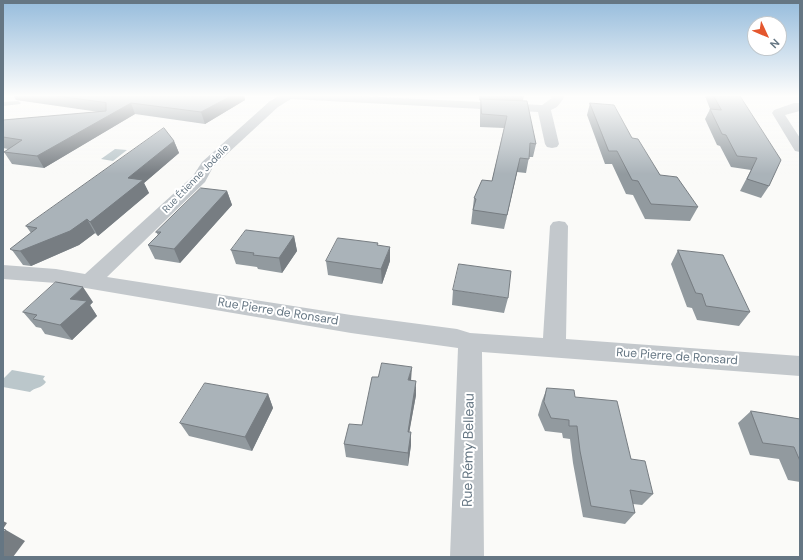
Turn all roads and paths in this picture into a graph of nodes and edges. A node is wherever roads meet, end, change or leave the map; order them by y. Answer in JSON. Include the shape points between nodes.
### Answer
{"nodes":[{"id":1,"x":254,"y":122,"type":"edge"},
{"id":2,"x":547,"y":122,"type":"edge"},
{"id":3,"x":783,"y":122,"type":"edge"},
{"id":4,"x":552,"y":144,"type":"dead end"},
{"id":5,"x":800,"y":148,"type":"edge"},
{"id":6,"x":559,"y":226,"type":"dead end"},
{"id":7,"x":3,"y":272,"type":"edge"},
{"id":8,"x":90,"y":281,"type":"junction"},
{"id":9,"x":470,"y":342,"type":"junction"},
{"id":10,"x":554,"y":349,"type":"junction"},
{"id":11,"x":800,"y":366,"type":"edge"},
{"id":12,"x":467,"y":557,"type":"edge"}],
"edges":[{"from":1,"to":8,"type":"street","name":"Rue Étienne Jodelle","via":[[207,165],[199,179]]},
{"from":2,"to":4,"type":"street"},
{"from":3,"to":5,"type":"street"},
{"from":6,"to":10,"type":"street"},
{"from":7,"to":8,"type":"street","name":"Rue Pierre de Ronsard"},
{"from":8,"to":9,"type":"street","name":"Rue Pierre de Ronsard"},
{"from":9,"to":10,"type":"street","name":"Rue Pierre de Ronsard"},
{"from":9,"to":12,"type":"street","name":"Rue Rémy Belleau"},
{"from":10,"to":11,"type":"street","name":"Rue Pierre de Ronsard"}]}
